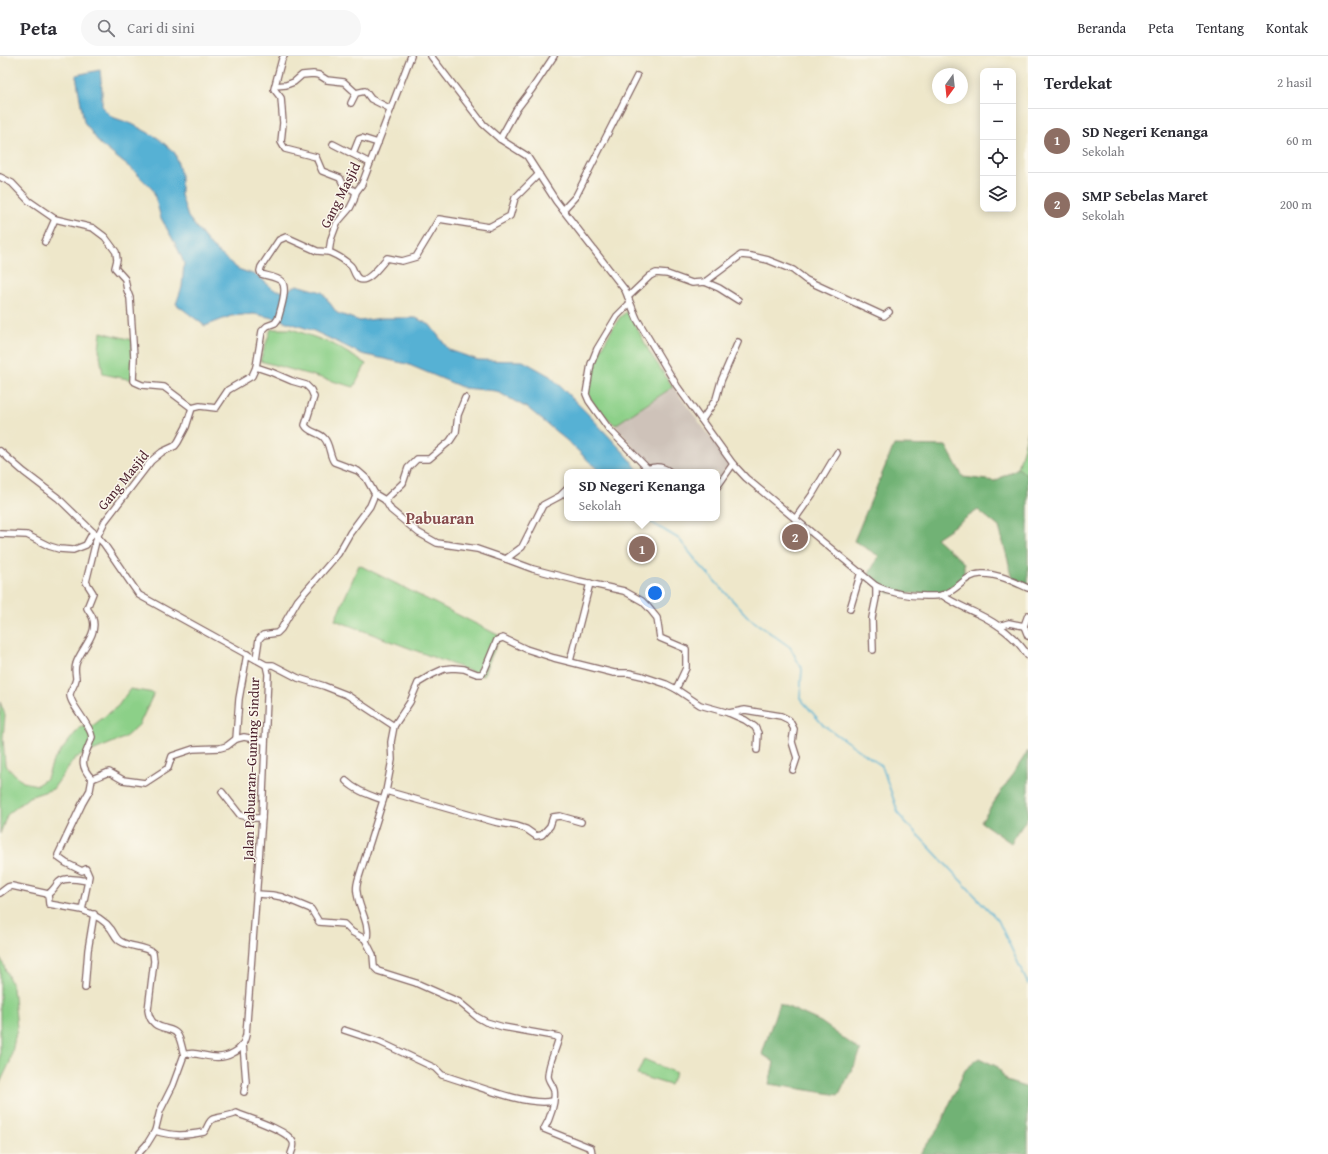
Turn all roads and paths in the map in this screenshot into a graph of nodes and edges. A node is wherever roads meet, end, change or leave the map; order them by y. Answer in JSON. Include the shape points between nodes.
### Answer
{"nodes":[{"id":1,"x":284,"y":56,"type":"edge"},
{"id":2,"x":411,"y":56,"type":"edge"},
{"id":3,"x":431,"y":56,"type":"edge"},
{"id":4,"x":554,"y":56,"type":"edge"},
{"id":5,"x":637,"y":76,"type":"dead end"},
{"id":6,"x":275,"y":86,"type":"junction"},
{"id":7,"x":356,"y":93,"type":"junction"},
{"id":8,"x":351,"y":102,"type":"dead end"},
{"id":9,"x":391,"y":109,"type":"junction"},
{"id":10,"x":500,"y":139,"type":"junction"},
{"id":11,"x":378,"y":143,"type":"junction"},
{"id":12,"x":332,"y":144,"type":"dead end"},
{"id":13,"x":353,"y":154,"type":"junction"},
{"id":14,"x":370,"y":163,"type":"junction"},
{"id":15,"x":539,"y":174,"type":"junction"},
{"id":16,"x":0,"y":177,"type":"edge"},
{"id":17,"x":356,"y":192,"type":"junction"},
{"id":18,"x":563,"y":210,"type":"junction"},
{"id":19,"x":55,"y":219,"type":"junction"},
{"id":20,"x":45,"y":242,"type":"dead end"},
{"id":21,"x":329,"y":252,"type":"junction"},
{"id":22,"x":705,"y":282,"type":"junction"},
{"id":23,"x":628,"y":297,"type":"junction"},
{"id":24,"x":738,"y":300,"type":"dead end"},
{"id":25,"x":630,"y":304,"type":"junction"},
{"id":26,"x":889,"y":312,"type":"dead end"},
{"id":27,"x":738,"y":342,"type":"dead end"},
{"id":28,"x":256,"y":367,"type":"junction"},
{"id":29,"x":464,"y":398,"type":"dead end"},
{"id":30,"x":192,"y":408,"type":"junction"},
{"id":31,"x":702,"y":420,"type":"junction"},
{"id":32,"x":0,"y":451,"type":"edge"},
{"id":33,"x":837,"y":453,"type":"dead end"},
{"id":34,"x":733,"y":464,"type":"junction"},
{"id":35,"x":647,"y":468,"type":"joint"},
{"id":36,"x":664,"y":469,"type":"edge"},
{"id":37,"x":720,"y":483,"type":"edge"},
{"id":38,"x":564,"y":492,"type":"edge"},
{"id":39,"x":375,"y":494,"type":"junction"},
{"id":40,"x":385,"y":500,"type":"junction"},
{"id":41,"x":794,"y":519,"type":"junction"},
{"id":42,"x":93,"y":532,"type":"junction"},
{"id":43,"x":0,"y":534,"type":"edge"},
{"id":44,"x":97,"y":537,"type":"junction"},
{"id":45,"x":506,"y":559,"type":"junction"},
{"id":46,"x":861,"y":572,"type":"junction"},
{"id":47,"x":590,"y":583,"type":"junction"},
{"id":48,"x":876,"y":586,"type":"junction"},
{"id":49,"x":1028,"y":588,"type":"edge"},
{"id":50,"x":942,"y":595,"type":"junction"},
{"id":51,"x":850,"y":609,"type":"dead end"},
{"id":52,"x":1028,"y":615,"type":"edge"},
{"id":53,"x":999,"y":626,"type":"junction"},
{"id":54,"x":1024,"y":626,"type":"junction"},
{"id":55,"x":1028,"y":636,"type":"edge"},
{"id":56,"x":1028,"y":642,"type":"edge"},
{"id":57,"x":1023,"y":648,"type":"junction"},
{"id":58,"x":873,"y":650,"type":"dead end"},
{"id":59,"x":247,"y":654,"type":"junction"},
{"id":60,"x":1028,"y":656,"type":"edge"},
{"id":61,"x":256,"y":659,"type":"junction"},
{"id":62,"x":570,"y":661,"type":"junction"},
{"id":63,"x":266,"y":665,"type":"junction"},
{"id":64,"x":676,"y":689,"type":"junction"},
{"id":65,"x":729,"y":713,"type":"junction"},
{"id":66,"x":394,"y":726,"type":"junction"},
{"id":67,"x":236,"y":739,"type":"junction"},
{"id":68,"x":264,"y":741,"type":"junction"},
{"id":69,"x":757,"y":750,"type":"dead end"},
{"id":70,"x":794,"y":770,"type":"dead end"},
{"id":71,"x":92,"y":779,"type":"junction"},
{"id":72,"x":346,"y":781,"type":"dead end"},
{"id":73,"x":386,"y":791,"type":"junction"},
{"id":74,"x":222,"y":792,"type":"dead end"},
{"id":75,"x":383,"y":800,"type":"junction"},
{"id":76,"x":262,"y":818,"type":"junction"},
{"id":77,"x":581,"y":822,"type":"dead end"},
{"id":78,"x":88,"y":881,"type":"junction"},
{"id":79,"x":0,"y":893,"type":"edge"},
{"id":80,"x":48,"y":894,"type":"junction"},
{"id":81,"x":257,"y":894,"type":"junction"},
{"id":82,"x":82,"y":910,"type":"junction"},
{"id":83,"x":94,"y":914,"type":"junction"},
{"id":84,"x":365,"y":939,"type":"junction"},
{"id":85,"x":85,"y":988,"type":"dead end"},
{"id":86,"x":344,"y":1030,"type":"dead end"},
{"id":87,"x":243,"y":1044,"type":"junction"},
{"id":88,"x":184,"y":1055,"type":"junction"},
{"id":89,"x":244,"y":1092,"type":"dead end"},
{"id":90,"x":553,"y":1101,"type":"junction"},
{"id":91,"x":155,"y":1131,"type":"junction"},
{"id":92,"x":138,"y":1154,"type":"edge"},
{"id":93,"x":291,"y":1154,"type":"edge"},
{"id":94,"x":592,"y":1154,"type":"edge"}],
"edges":[{"from":1,"to":6,"type":"street"},
{"from":2,"to":9,"type":"street","name":"Gang Masjid"},
{"from":3,"to":10,"type":"street","via":[[482,124]]},
{"from":4,"to":10,"type":"street","via":[[516,110]]},
{"from":5,"to":18,"type":"street","via":[[576,196]]},
{"from":6,"to":7,"type":"street","via":[[286,85],[302,75],[313,74],[327,80],[344,82]]},
{"from":6,"to":17,"type":"street","via":[[274,89],[281,98],[281,142],[285,149],[316,157],[322,171],[340,178],[343,184]]},
{"from":7,"to":8,"type":"street"},
{"from":7,"to":9,"type":"street","via":[[365,91],[371,98]]},
{"from":9,"to":11,"type":"street","name":"Gang Masjid"},
{"from":10,"to":15,"type":"street","via":[[527,156]]},
{"from":11,"to":13,"type":"street","via":[[359,139]]},
{"from":11,"to":14,"type":"street","name":"Gang Masjid"},
{"from":12,"to":13,"type":"street"},
{"from":13,"to":14,"type":"street"},
{"from":14,"to":17,"type":"street","name":"Gang Masjid"},
{"from":15,"to":18,"type":"street"},
{"from":15,"to":21,"type":"street","via":[[514,198],[510,216],[489,227],[439,219],[416,257],[402,261],[387,258],[365,280],[360,280],[351,266]]},
{"from":16,"to":19,"type":"street","via":[[12,183],[29,201]]},
{"from":17,"to":21,"type":"street","name":"Gang Masjid","via":[[350,208],[337,223]]},
{"from":18,"to":23,"type":"street"},
{"from":19,"to":20,"type":"street"},
{"from":19,"to":30,"type":"street","via":[[93,228],[105,237],[116,252],[115,268],[125,279],[130,298],[133,381],[142,385],[164,387]]},
{"from":21,"to":28,"type":"street","via":[[317,251],[283,238],[261,267],[261,274],[283,283],[285,292],[278,319],[262,331]]},
{"from":22,"to":23,"type":"street","via":[[692,283],[667,274],[656,274],[650,276]]},
{"from":22,"to":24,"type":"street"},
{"from":22,"to":26,"type":"street","via":[[741,255],[752,256],[793,270],[806,280],[884,316]]},
{"from":23,"to":25,"type":"street"},
{"from":25,"to":31,"type":"street","via":[[677,386]]},
{"from":25,"to":35,"type":"street","via":[[617,316],[597,349],[591,364],[586,394],[608,429]]},
{"from":27,"to":31,"type":"street","via":[[716,399]]},
{"from":28,"to":30,"type":"street","via":[[252,376],[228,390],[216,408]]},
{"from":28,"to":39,"type":"street","via":[[306,385],[312,390],[314,397],[306,423],[307,429],[324,437],[334,462],[358,471],[366,478]]},
{"from":29,"to":40,"type":"street","via":[[456,432],[450,441],[429,459],[417,459],[408,468],[403,484]]},
{"from":30,"to":44,"type":"street","name":"Gang Masjid","via":[[186,428],[178,442],[151,462],[110,513]]},
{"from":31,"to":34,"type":"street"},
{"from":32,"to":42,"type":"street","name":"Jalan Pabuaran–Gunung Sindur","via":[[58,498]]},
{"from":33,"to":41,"type":"street"},
{"from":34,"to":37,"type":"street"},
{"from":34,"to":41,"type":"street"},
{"from":35,"to":36,"type":"street"},
{"from":38,"to":45,"type":"street","via":[[543,504],[522,547]]},
{"from":39,"to":40,"type":"street"},
{"from":39,"to":61,"type":"street","via":[[370,506],[338,554],[298,600],[281,629],[277,633],[263,635],[260,639]]},
{"from":40,"to":45,"type":"street","via":[[391,510],[419,533],[437,543],[477,549]]},
{"from":41,"to":46,"type":"street"},
{"from":42,"to":43,"type":"street","via":[[86,545],[73,550],[49,546],[27,535]]},
{"from":42,"to":44,"type":"street","name":"Jalan Pabuaran–Gunung Sindur"},
{"from":44,"to":59,"type":"street","name":"Jalan Pabuaran–Gunung Sindur","via":[[139,595]]},
{"from":44,"to":71,"type":"street","name":"Gang Masjid","via":[[86,582],[93,593],[87,608],[94,620],[93,628],[76,663],[76,679],[70,693],[72,702],[85,720],[92,737],[83,764]]},
{"from":45,"to":47,"type":"street","via":[[533,569]]},
{"from":46,"to":48,"type":"street"},
{"from":46,"to":51,"type":"street"},
{"from":47,"to":62,"type":"street"},
{"from":47,"to":64,"type":"street","via":[[624,591],[642,601],[657,618],[660,638],[686,649],[686,668]]},
{"from":48,"to":50,"type":"street","via":[[903,595]]},
{"from":48,"to":58,"type":"street","via":[[872,618]]},
{"from":49,"to":50,"type":"street","via":[[1012,581],[981,574],[964,580]]},
{"from":50,"to":53,"type":"street"},
{"from":52,"to":54,"type":"street"},
{"from":53,"to":54,"type":"street","via":[[1009,623]]},
{"from":53,"to":57,"type":"street"},
{"from":54,"to":55,"type":"street"},
{"from":56,"to":57,"type":"street"},
{"from":57,"to":60,"type":"street"},
{"from":59,"to":61,"type":"street","name":"Jalan Pabuaran–Gunung Sindur"},
{"from":59,"to":67,"type":"street","via":[[238,699]]},
{"from":61,"to":63,"type":"street","name":"Jalan Pabuaran–Gunung Sindur"},
{"from":62,"to":64,"type":"street","via":[[614,673],[642,676]]},
{"from":62,"to":66,"type":"street","via":[[526,649],[504,638],[499,639],[482,674],[453,668],[438,671],[420,680],[410,702]]},
{"from":63,"to":66,"type":"street","via":[[273,665],[298,678],[348,695]]},
{"from":63,"to":68,"type":"street","name":"Jalan Pabuaran–Gunung Sindur","via":[[268,674]]},
{"from":64,"to":65,"type":"street","via":[[700,705]]},
{"from":65,"to":69,"type":"street","via":[[755,727],[758,733]]},
{"from":65,"to":70,"type":"street","via":[[745,710],[781,716],[789,720],[794,730],[792,742],[797,758]]},
{"from":66,"to":73,"type":"street","via":[[391,742],[392,760]]},
{"from":67,"to":68,"type":"street","via":[[244,737]]},
{"from":67,"to":71,"type":"street","via":[[220,748],[193,749],[172,756],[168,768],[145,783],[123,780],[109,772]]},
{"from":68,"to":76,"type":"street","name":"Jalan Pabuaran–Gunung Sindur"},
{"from":71,"to":78,"type":"street","via":[[90,790],[58,855],[66,863],[82,871],[86,869]]},
{"from":72,"to":75,"type":"street","via":[[358,790]]},
{"from":73,"to":75,"type":"street"},
{"from":73,"to":77,"type":"street","via":[[517,826],[536,836],[542,835],[554,817],[560,816]]},
{"from":74,"to":76,"type":"street","via":[[240,815]]},
{"from":75,"to":84,"type":"street","via":[[356,892],[365,920]]},
{"from":76,"to":81,"type":"street","name":"Jalan Pabuaran–Gunung Sindur"},
{"from":78,"to":80,"type":"street","via":[[63,880]]},
{"from":78,"to":82,"type":"street"},
{"from":79,"to":80,"type":"street","via":[[12,886]]},
{"from":80,"to":82,"type":"street","via":[[49,904]]},
{"from":81,"to":84,"type":"street","via":[[282,897],[311,909],[319,922],[344,924]]},
{"from":81,"to":87,"type":"street","name":"Jalan Pabuaran–Gunung Sindur","via":[[246,1036]]},
{"from":82,"to":83,"type":"street"},
{"from":83,"to":85,"type":"street"},
{"from":83,"to":88,"type":"street","via":[[110,928],[118,940],[126,945],[146,948],[153,953],[149,1015],[158,1026],[178,1034]]},
{"from":84,"to":90,"type":"street","via":[[373,955],[374,967],[378,971],[416,983],[459,1002],[486,1022],[559,1037],[550,1060],[548,1078],[554,1090]]},
{"from":86,"to":90,"type":"street","via":[[380,1042],[435,1068],[442,1075],[521,1099]]},
{"from":87,"to":88,"type":"street","via":[[224,1057],[188,1053]]},
{"from":87,"to":89,"type":"street","name":"Jalan Pabuaran–Gunung Sindur","via":[[246,1082]]},
{"from":88,"to":91,"type":"street","via":[[160,1111]]},
{"from":90,"to":94,"type":"street","via":[[544,1129],[591,1148]]},
{"from":91,"to":92,"type":"street"},
{"from":91,"to":93,"type":"street","via":[[178,1136],[204,1132],[213,1119],[229,1117],[236,1113],[276,1128],[290,1137],[294,1147]]}]}
